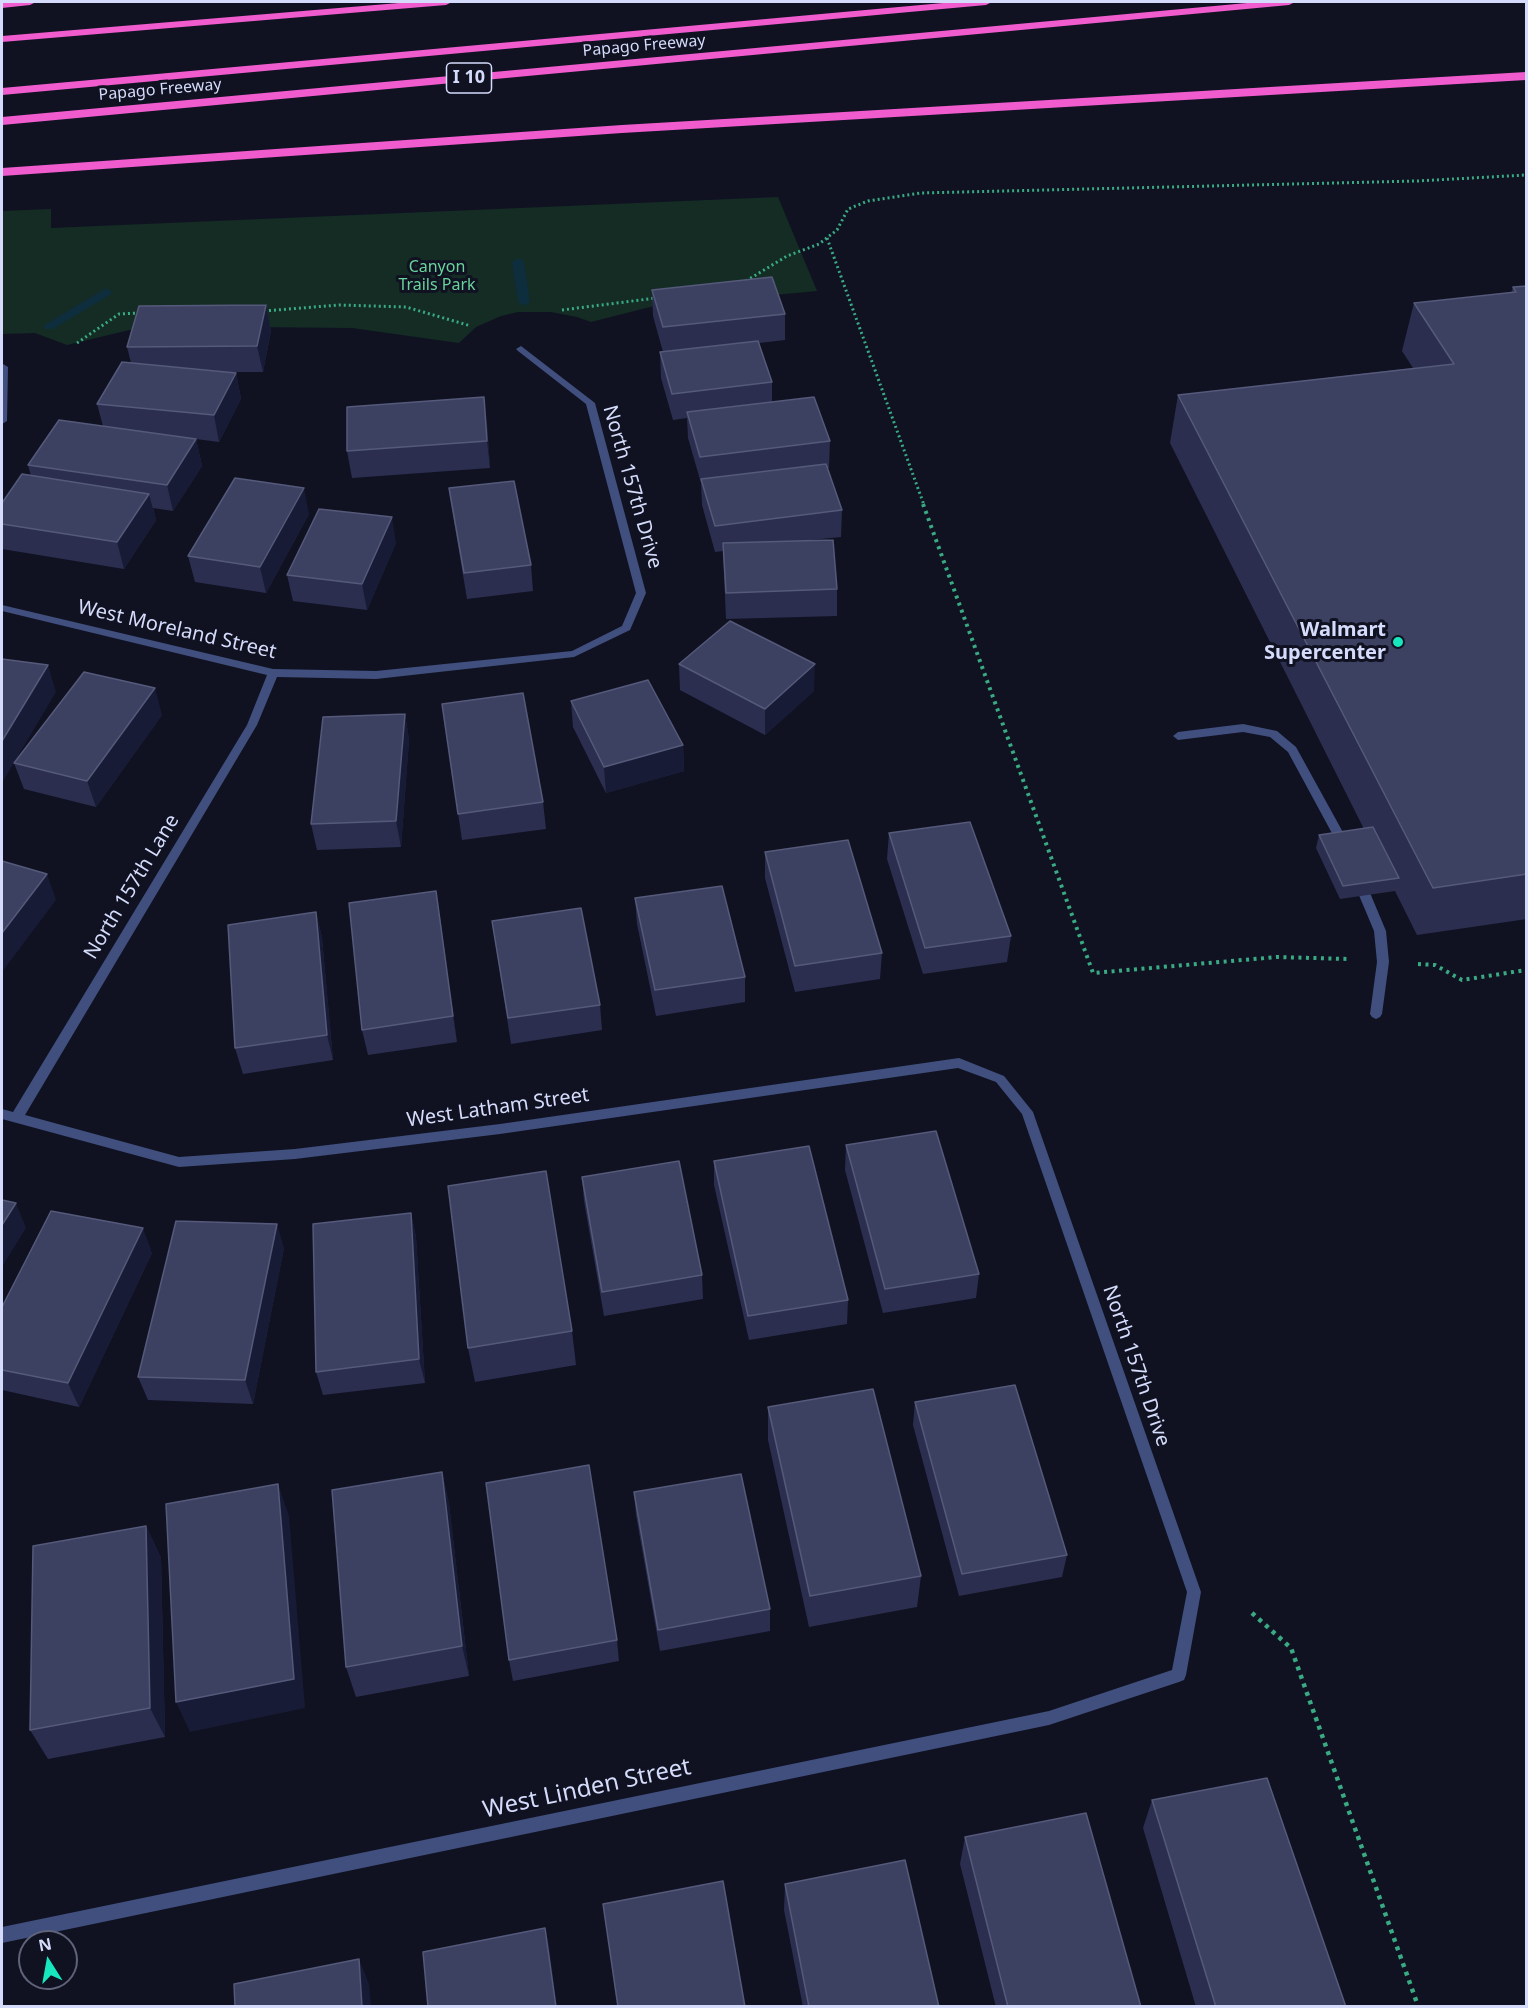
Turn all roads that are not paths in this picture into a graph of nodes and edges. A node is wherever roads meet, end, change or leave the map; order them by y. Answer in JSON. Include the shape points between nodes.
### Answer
{"nodes":[{"id":1,"x":30,"y":2,"type":"edge"},
{"id":2,"x":447,"y":2,"type":"edge"},
{"id":3,"x":987,"y":2,"type":"edge"},
{"id":4,"x":1289,"y":2,"type":"edge"},
{"id":5,"x":2,"y":5,"type":"edge"},
{"id":6,"x":2,"y":39,"type":"edge"},
{"id":7,"x":1527,"y":76,"type":"edge"},
{"id":8,"x":2,"y":92,"type":"edge"},
{"id":9,"x":2,"y":121,"type":"edge"},
{"id":10,"x":2,"y":172,"type":"edge"},
{"id":11,"x":521,"y":349,"type":"dead end"},
{"id":12,"x":3,"y":367,"type":"edge"},
{"id":13,"x":2,"y":421,"type":"edge"},
{"id":14,"x":2,"y":608,"type":"edge"},
{"id":15,"x":626,"y":628,"type":"joint"},
{"id":16,"x":273,"y":672,"type":"junction"},
{"id":17,"x":1178,"y":736,"type":"dead end"},
{"id":18,"x":1376,"y":1014,"type":"dead end"},
{"id":19,"x":1000,"y":1079,"type":"joint"},
{"id":20,"x":2,"y":1114,"type":"edge"},
{"id":21,"x":17,"y":1117,"type":"junction"},
{"id":22,"x":1179,"y":1675,"type":"joint"},
{"id":23,"x":2,"y":1935,"type":"edge"}],
"edges":[{"from":1,"to":5,"type":"highway"},
{"from":2,"to":6,"type":"highway"},
{"from":3,"to":8,"type":"highway"},
{"from":4,"to":9,"type":"highway","name":"Papago Freeway","number":"I 10"},
{"from":7,"to":10,"type":"highway","via":[[634,128]]},
{"from":11,"to":15,"type":"street","name":"North 157th Drive","via":[[590,403],[641,592]]},
{"from":12,"to":13,"type":"street"},
{"from":14,"to":16,"type":"street","name":"West Moreland Street"},
{"from":15,"to":16,"type":"street","name":"West Moreland Street","via":[[574,654],[376,675]]},
{"from":16,"to":21,"type":"street","name":"North 157th Lane","via":[[252,725]]},
{"from":17,"to":18,"type":"street","via":[[1243,728],[1273,734],[1292,750],[1351,861],[1380,931],[1383,962]]},
{"from":19,"to":21,"type":"street","name":"West Latham Street","via":[[959,1063],[500,1129],[296,1154],[179,1162]]},
{"from":19,"to":22,"type":"street","name":"North 157th Drive","via":[[1027,1112],[1194,1592]]},
{"from":20,"to":21,"type":"street","name":"West Latham Street"},
{"from":22,"to":23,"type":"street","name":"West Linden Street","via":[[1049,1718]]}]}
